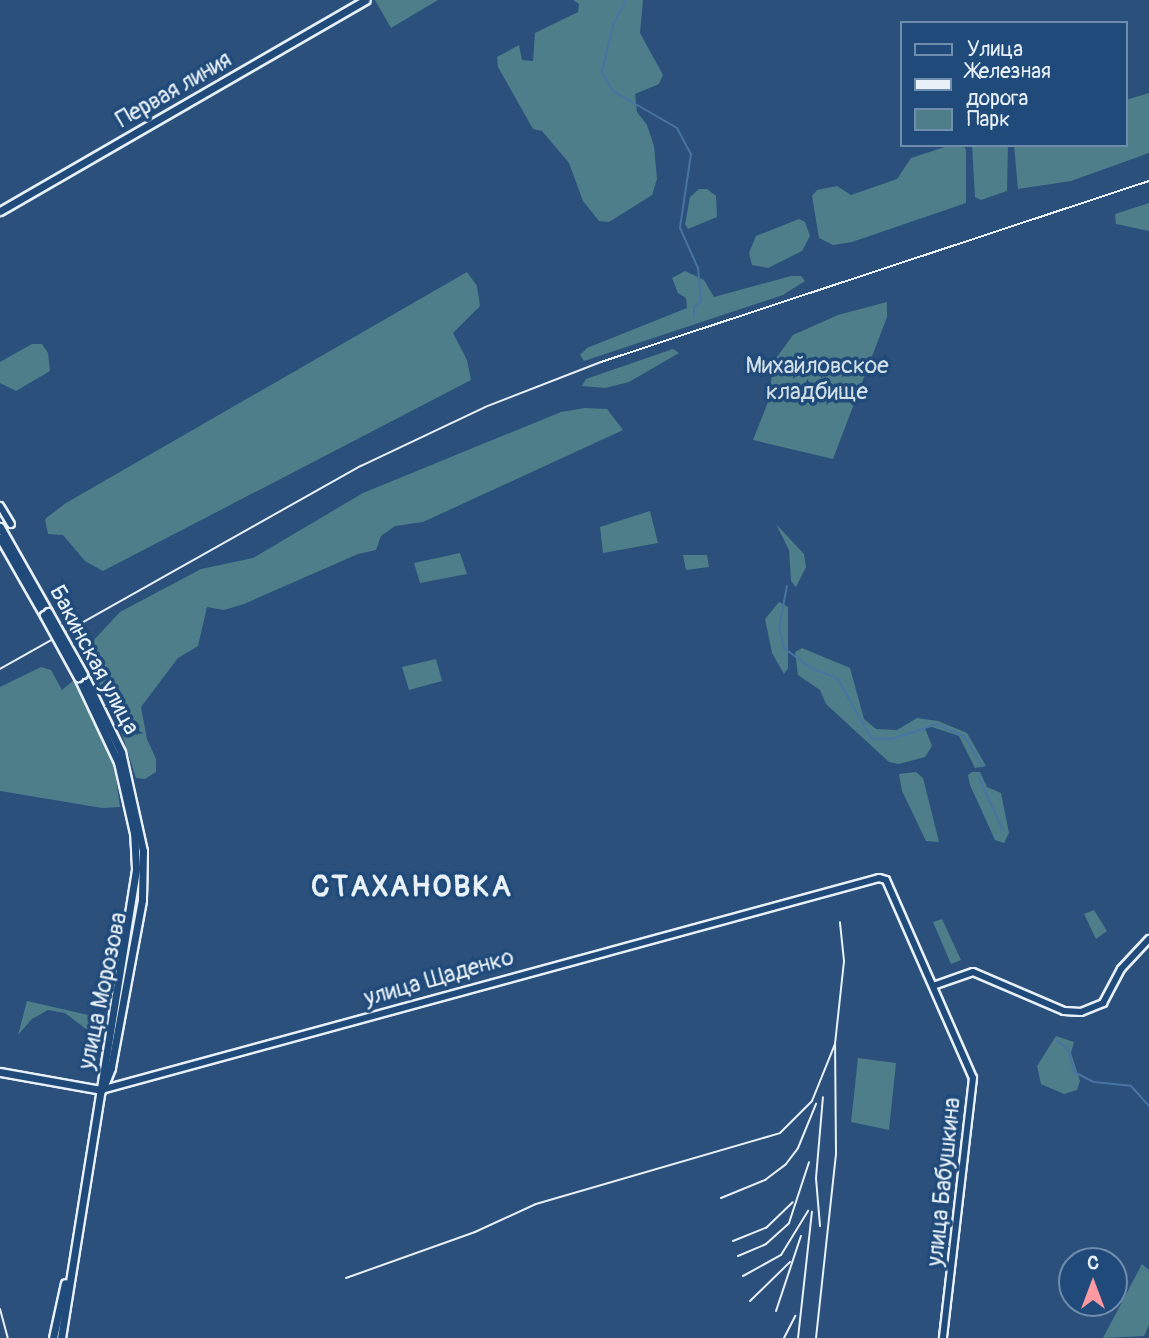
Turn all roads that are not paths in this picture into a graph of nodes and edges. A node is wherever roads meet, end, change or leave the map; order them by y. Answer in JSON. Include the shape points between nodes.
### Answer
{"nodes":[{"id":1,"x":365,"y":1,"type":"edge"},
{"id":2,"x":0,"y":211,"type":"edge"},
{"id":3,"x":0,"y":506,"type":"edge"},
{"id":4,"x":11,"y":524,"type":"dead end"},
{"id":5,"x":0,"y":527,"type":"edge"},
{"id":6,"x":0,"y":538,"type":"edge"},
{"id":7,"x":46,"y":614,"type":"junction"},
{"id":8,"x":886,"y":880,"type":"joint"},
{"id":9,"x":137,"y":899,"type":"joint"},
{"id":10,"x":1149,"y":939,"type":"edge"},
{"id":11,"x":933,"y":986,"type":"junction"},
{"id":12,"x":0,"y":1072,"type":"edge"},
{"id":13,"x":101,"y":1090,"type":"junction"},
{"id":14,"x":73,"y":1255,"type":"junction"},
{"id":15,"x":53,"y":1338,"type":"edge"},
{"id":16,"x":61,"y":1338,"type":"edge"},
{"id":17,"x":943,"y":1338,"type":"edge"}],
"edges":[{"from":1,"to":2,"type":"main road","name":"Первая линия"},
{"from":3,"to":4,"type":"street"},
{"from":5,"to":7,"type":"main road","name":"Бакинская улица"},
{"from":6,"to":7,"type":"main road","name":"Бакинская улица"},
{"from":7,"to":9,"type":"main road","name":"Бакинская улица","bridge":true,"via":[[124,762],[143,850]]},
{"from":8,"to":11,"type":"street","name":"улица Бабушкина"},
{"from":8,"to":13,"type":"street","name":"улица Щаденко","via":[[853,883]]},
{"from":9,"to":13,"type":"main road","name":"улица Морозова"},
{"from":10,"to":11,"type":"street","via":[[1124,965],[1103,1003],[1081,1012],[1064,1011],[973,972]]},
{"from":11,"to":17,"type":"street","name":"улица Бабушкина","via":[[973,1078]]},
{"from":12,"to":13,"type":"main road","name":"улица Щаденко"},
{"from":13,"to":14,"type":"main road","name":"улица Морозова"},
{"from":14,"to":15,"type":"main road","name":"улица Морозова"},
{"from":14,"to":16,"type":"main road","name":"улица Морозова"}]}
